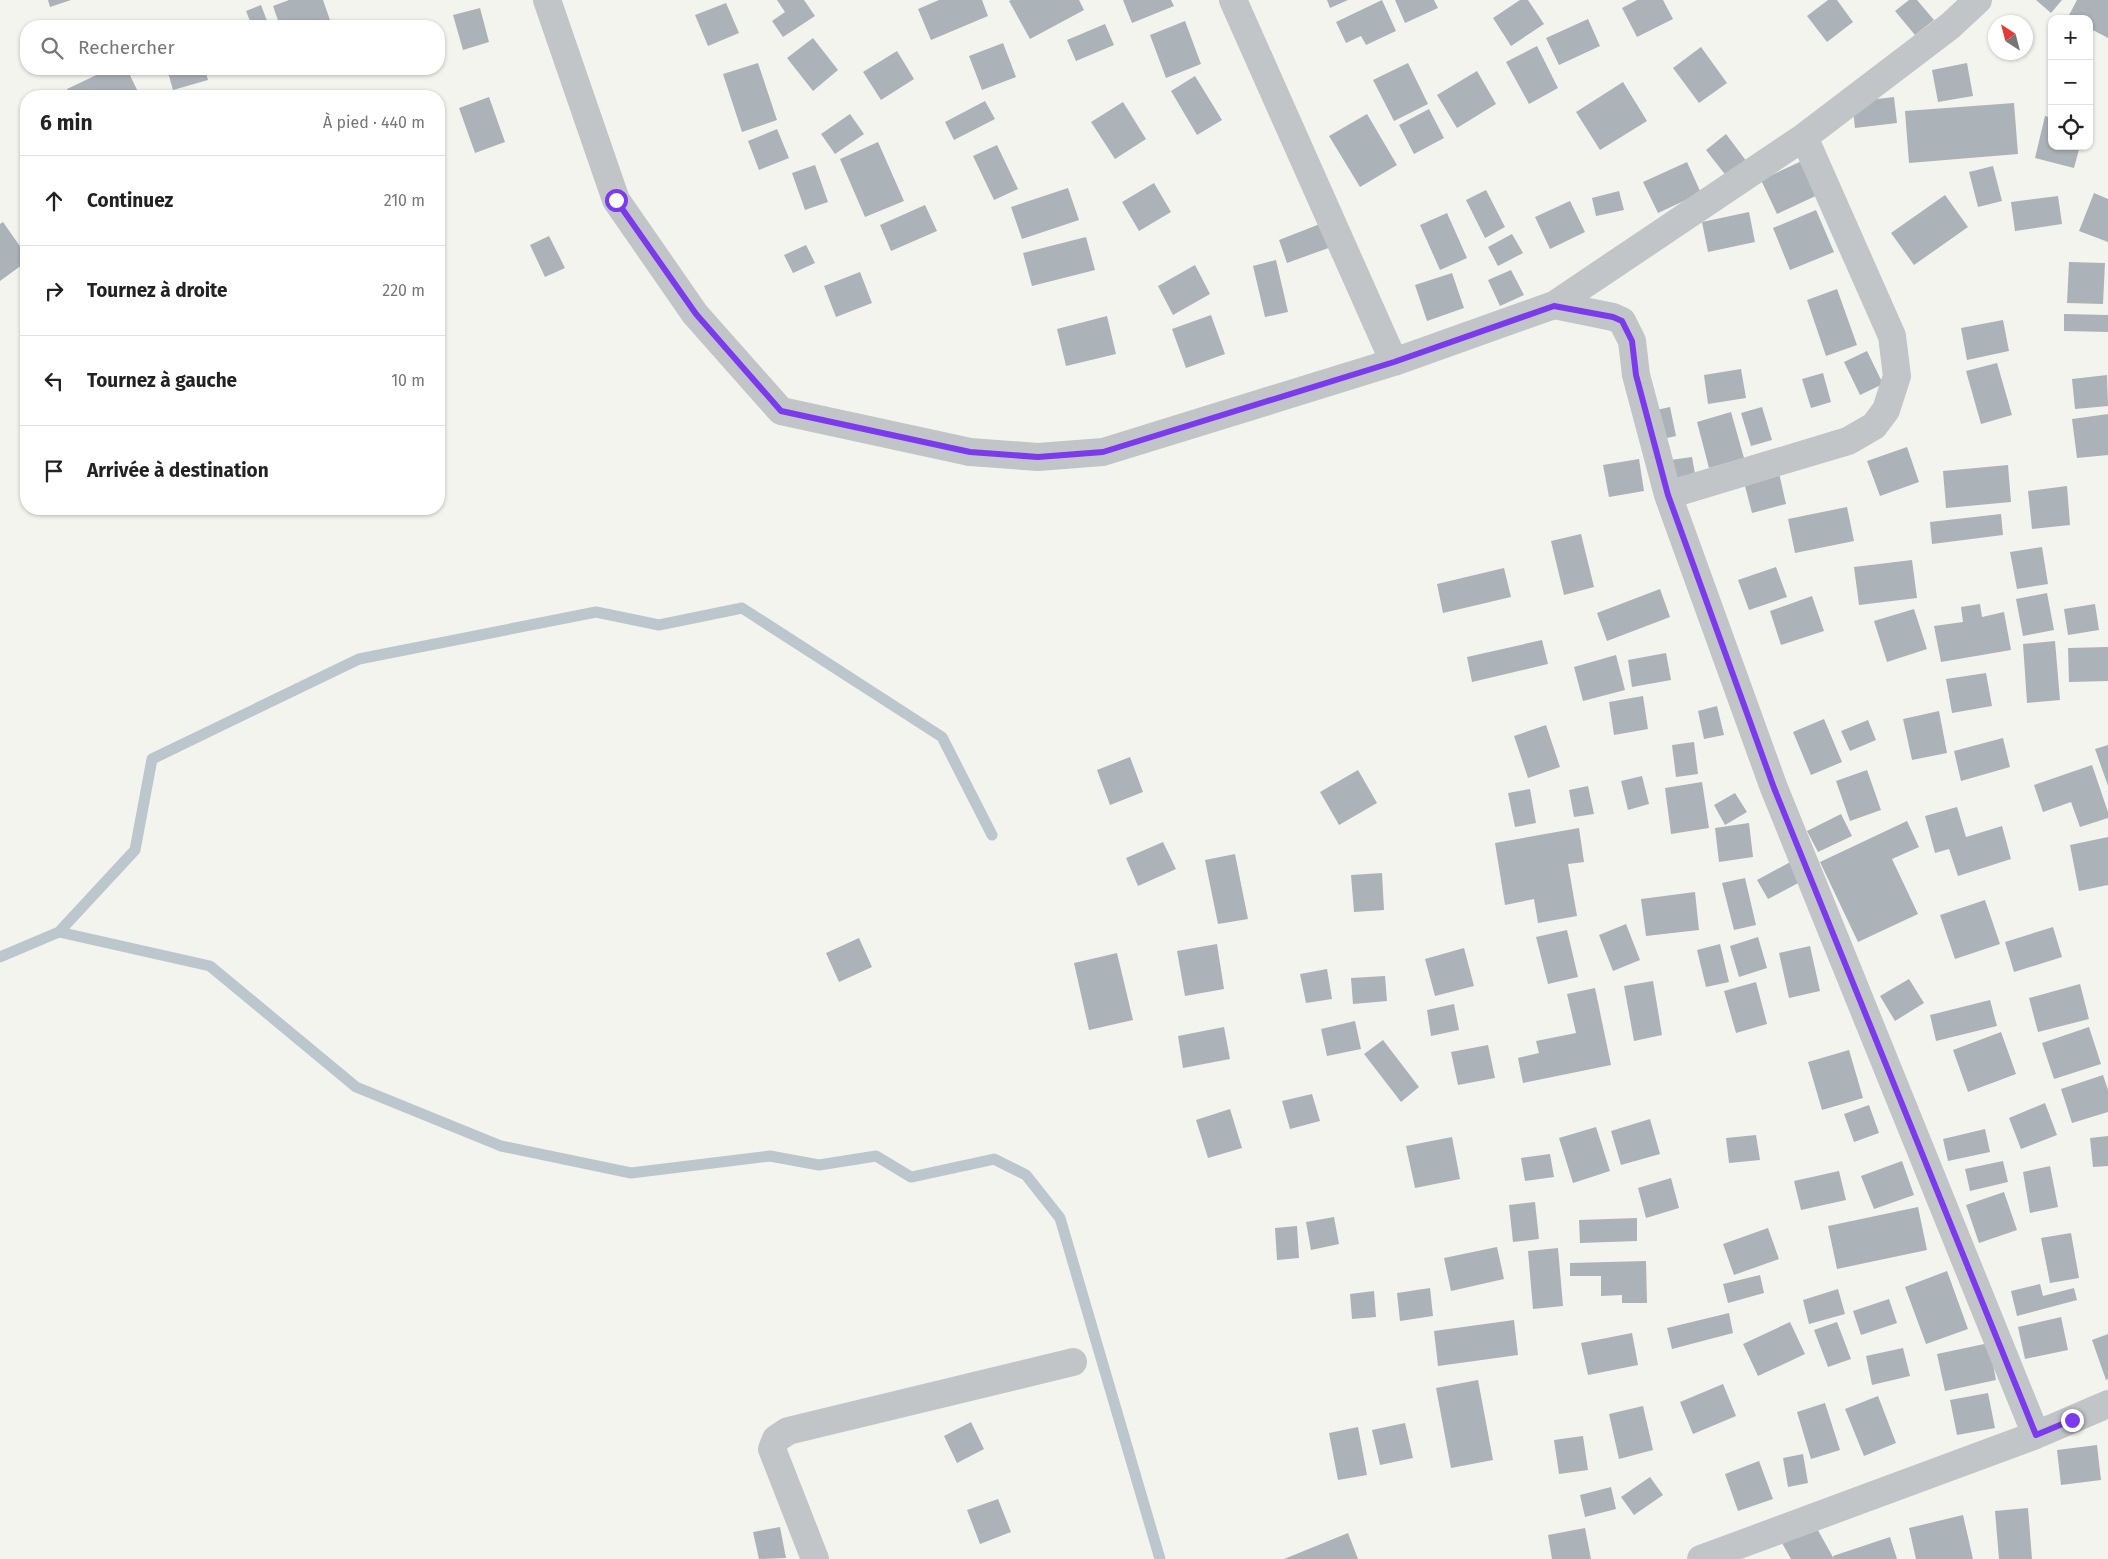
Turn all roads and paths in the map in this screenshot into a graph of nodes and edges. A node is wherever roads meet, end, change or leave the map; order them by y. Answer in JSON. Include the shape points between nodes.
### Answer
{"nodes":[{"id":1,"x":547,"y":0,"type":"edge"},
{"id":2,"x":1233,"y":0,"type":"edge"},
{"id":3,"x":1978,"y":0,"type":"edge"},
{"id":4,"x":1804,"y":137,"type":"junction"},
{"id":5,"x":1554,"y":306,"type":"junction"},
{"id":6,"x":1394,"y":362,"type":"junction"},
{"id":7,"x":1668,"y":495,"type":"junction"},
{"id":8,"x":1073,"y":1362,"type":"dead end"},
{"id":9,"x":2108,"y":1404,"type":"edge"},
{"id":10,"x":2036,"y":1435,"type":"junction"},
{"id":11,"x":815,"y":1559,"type":"edge"},
{"id":12,"x":1701,"y":1559,"type":"edge"}],
"edges":[{"from":1,"to":6,"type":"street","via":[[616,200],[696,314],[781,411],[970,452],[1038,457],[1103,452]]},
{"from":2,"to":6,"type":"street"},
{"from":3,"to":4,"type":"street","via":[[1950,26]]},
{"from":4,"to":5,"type":"street"},
{"from":4,"to":7,"type":"street","via":[[1892,336],[1897,376],[1886,410],[1874,426],[1848,441]]},
{"from":5,"to":6,"type":"street"},
{"from":5,"to":7,"type":"street","via":[[1613,317],[1627,328]]},
{"from":7,"to":10,"type":"street","via":[[1774,788]]},
{"from":8,"to":11,"type":"street","via":[[788,1431],[776,1439],[772,1449]]},
{"from":9,"to":10,"type":"street"},
{"from":10,"to":12,"type":"street"}]}
